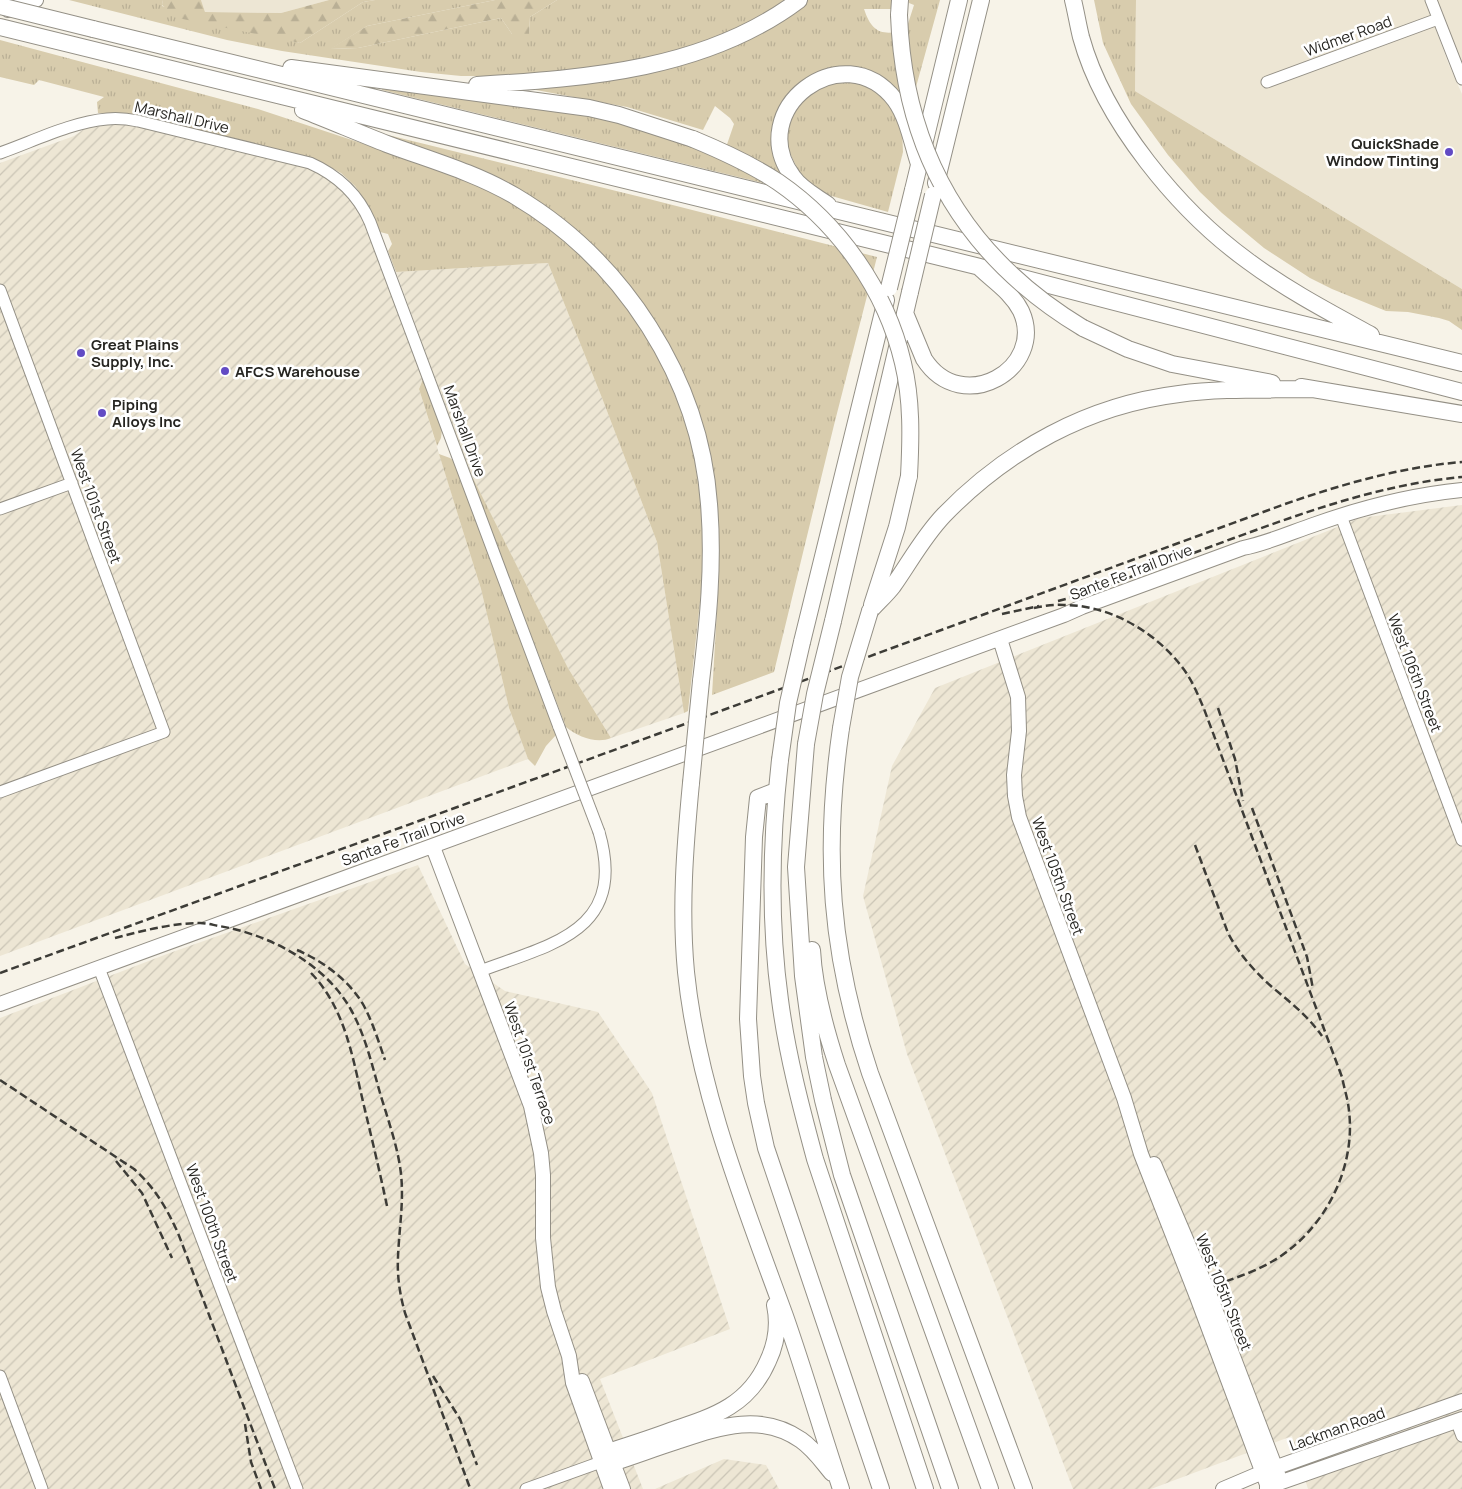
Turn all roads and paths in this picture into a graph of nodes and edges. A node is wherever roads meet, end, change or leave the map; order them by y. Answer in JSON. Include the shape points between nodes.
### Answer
{"nodes":[{"id":1,"x":36,"y":0,"type":"edge"},
{"id":2,"x":799,"y":0,"type":"edge"},
{"id":3,"x":959,"y":0,"type":"edge"},
{"id":4,"x":981,"y":0,"type":"edge"},
{"id":5,"x":1074,"y":0,"type":"edge"},
{"id":6,"x":1432,"y":0,"type":"edge"},
{"id":7,"x":0,"y":6,"type":"edge"},
{"id":8,"x":900,"y":8,"type":"edge"},
{"id":9,"x":0,"y":13,"type":"edge"},
{"id":10,"x":1438,"y":19,"type":"junction"},
{"id":11,"x":0,"y":27,"type":"edge"},
{"id":12,"x":222,"y":60,"type":"junction"},
{"id":13,"x":1462,"y":79,"type":"edge"},
{"id":14,"x":1267,"y":82,"type":"dead end"},
{"id":15,"x":246,"y":87,"type":"junction"},
{"id":16,"x":440,"y":87,"type":"junction"},
{"id":17,"x":0,"y":153,"type":"edge"},
{"id":18,"x":919,"y":164,"type":"junction"},
{"id":19,"x":835,"y":210,"type":"junction"},
{"id":20,"x":976,"y":266,"type":"junction"},
{"id":21,"x":0,"y":290,"type":"edge"},
{"id":22,"x":905,"y":313,"type":"junction"},
{"id":23,"x":1390,"y":345,"type":"junction"},
{"id":24,"x":1462,"y":363,"type":"edge"},
{"id":25,"x":1312,"y":389,"type":"junction"},
{"id":26,"x":1462,"y":392,"type":"edge"},
{"id":27,"x":1462,"y":414,"type":"edge"},
{"id":28,"x":72,"y":483,"type":"junction"},
{"id":29,"x":1462,"y":490,"type":"edge"},
{"id":30,"x":0,"y":509,"type":"edge"},
{"id":31,"x":1340,"y":516,"type":"junction"},
{"id":32,"x":870,"y":612,"type":"junction"},
{"id":33,"x":1000,"y":638,"type":"junction"},
{"id":34,"x":817,"y":704,"type":"joint"},
{"id":35,"x":776,"y":791,"type":"junction"},
{"id":36,"x":0,"y":792,"type":"edge"},
{"id":37,"x":1462,"y":840,"type":"edge"},
{"id":38,"x":433,"y":847,"type":"junction"},
{"id":39,"x":796,"y":867,"type":"junction"},
{"id":40,"x":99,"y":968,"type":"junction"},
{"id":41,"x":480,"y":971,"type":"junction"},
{"id":42,"x":0,"y":1004,"type":"edge"},
{"id":43,"x":771,"y":1283,"type":"junction"},
{"id":44,"x":0,"y":1376,"type":"edge"},
{"id":45,"x":1462,"y":1401,"type":"edge"},
{"id":46,"x":1462,"y":1420,"type":"edge"},
{"id":47,"x":1462,"y":1436,"type":"edge"},
{"id":48,"x":607,"y":1459,"type":"junction"},
{"id":49,"x":1270,"y":1481,"type":"edge"},
{"id":50,"x":839,"y":1485,"type":"edge"},
{"id":51,"x":42,"y":1489,"type":"edge"},
{"id":52,"x":297,"y":1489,"type":"edge"},
{"id":53,"x":526,"y":1489,"type":"edge"},
{"id":54,"x":611,"y":1489,"type":"edge"},
{"id":55,"x":623,"y":1489,"type":"edge"},
{"id":56,"x":881,"y":1489,"type":"edge"},
{"id":57,"x":925,"y":1489,"type":"edge"},
{"id":58,"x":950,"y":1489,"type":"edge"},
{"id":59,"x":990,"y":1489,"type":"edge"},
{"id":60,"x":1024,"y":1489,"type":"edge"},
{"id":61,"x":1224,"y":1489,"type":"edge"}],
"edges":[{"from":1,"to":9,"type":"main road"},
{"from":2,"to":16,"type":"highway","via":[[725,42],[658,63],[578,77]]},
{"from":3,"to":18,"type":"highway"},
{"from":4,"to":22,"type":"highway","bridge":true},
{"from":5,"to":23,"type":"highway","via":[[1081,38],[1106,96],[1133,141],[1177,197],[1227,245],[1264,272]]},
{"from":6,"to":10,"type":"street"},
{"from":7,"to":12,"type":"highway","bridge":true},
{"from":8,"to":25,"type":"highway","bridge":true,"via":[[902,59],[914,117],[930,160],[974,233],[1019,283],[1083,328],[1128,350],[1200,370]]},
{"from":10,"to":13,"type":"street"},
{"from":10,"to":14,"type":"street","name":"Widmer Road"},
{"from":11,"to":15,"type":"highway"},
{"from":12,"to":16,"type":"highway"},
{"from":12,"to":19,"type":"highway"},
{"from":15,"to":20,"type":"highway"},
{"from":15,"to":43,"type":"highway","bridge":true,"via":[[387,144],[465,171],[515,196],[567,234],[601,265],[628,296],[673,370],[690,411],[702,456],[709,503],[711,554],[684,862],[686,972],[694,1029],[716,1115]]},
{"from":16,"to":32,"type":"highway","bridge":true,"via":[[589,108],[693,138],[749,164],[793,193],[844,243],[870,281],[888,319],[903,362],[911,425],[909,476],[897,527]]},
{"from":17,"to":41,"type":"street","name":"Marshall Drive","bridge":true,"via":[[88,122],[108,119],[138,121],[310,163],[340,180],[363,206],[604,850],[606,874],[598,902],[586,921],[557,943]]},
{"from":18,"to":19,"type":"highway","via":[[904,116],[884,89],[867,79],[847,74],[829,76],[812,83],[797,94],[786,111],[780,129],[780,146],[784,162],[797,183]]},
{"from":18,"to":35,"type":"highway","bridge":true,"via":[[793,679]]},
{"from":19,"to":23,"type":"highway"},
{"from":20,"to":22,"type":"highway","via":[[1013,298],[1024,319],[1021,352],[1004,374],[990,382],[968,385],[939,375],[924,359]]},
{"from":20,"to":26,"type":"highway"},
{"from":21,"to":28,"type":"street","name":"West 101st Street"},
{"from":22,"to":39,"type":"highway","bridge":true,"via":[[815,694],[806,744]]},
{"from":23,"to":24,"type":"highway"},
{"from":25,"to":27,"type":"highway"},
{"from":25,"to":32,"type":"highway","via":[[1199,392],[1160,397],[1102,412],[1052,433],[1010,459],[943,516]]},
{"from":28,"to":30,"type":"street"},
{"from":28,"to":36,"type":"street","name":"West 101st Street","via":[[164,732]]},
{"from":29,"to":31,"type":"main road","name":"Sante Fe Trail Drive","via":[[1422,495]]},
{"from":31,"to":33,"type":"main road","name":"Sante Fe Trail Drive","via":[[1221,556]]},
{"from":31,"to":37,"type":"street","name":"West 106th Street"},
{"from":32,"to":60,"type":"highway","bridge":true,"via":[[850,678],[832,805],[832,896],[839,952],[852,1014],[870,1073]]},
{"from":33,"to":34,"type":"main road","name":"Sante Fe Trail Drive"},
{"from":33,"to":49,"type":"main road","name":"West 105th Street","via":[[1018,696],[1019,731],[1014,775],[1018,817],[1130,1116],[1149,1151],[1209,1293],[1252,1407]]},
{"from":34,"to":38,"type":"main road","name":"Santa Fe Trail Drive"},
{"from":35,"to":56,"type":"highway","via":[[758,798],[754,837],[748,1019],[755,1094],[766,1148]]},
{"from":35,"to":57,"type":"highway","via":[[773,919],[789,1052],[815,1159]]},
{"from":38,"to":40,"type":"main road","name":"Santa Fe Trail Drive"},
{"from":38,"to":41,"type":"main road","name":"West 101st Terrace"},
{"from":39,"to":58,"type":"highway","via":[[807,1012],[827,1118],[842,1175]]},
{"from":39,"to":59,"type":"highway","via":[[809,899],[812,959],[825,1026]]},
{"from":40,"to":42,"type":"main road","name":"Santa Fe Trail Drive"},
{"from":40,"to":52,"type":"street","name":"West 100th Street"},
{"from":41,"to":48,"type":"main road","name":"West 101st Terrace","via":[[537,1128],[543,1175],[544,1261],[554,1311]]},
{"from":43,"to":48,"type":"highway","via":[[776,1335],[770,1358],[753,1387],[712,1417]]},
{"from":43,"to":50,"type":"highway","via":[[785,1316]]},
{"from":44,"to":51,"type":"street"},
{"from":45,"to":49,"type":"main road","name":"Lackman Road"},
{"from":46,"to":47,"type":"street","via":[[1459,1428]]},
{"from":46,"to":49,"type":"main road","name":"Lackman Road"},
{"from":48,"to":50,"type":"highway","via":[[715,1428],[754,1424],[781,1430],[800,1439],[814,1451]]},
{"from":48,"to":53,"type":"street"},
{"from":48,"to":54,"type":"main road","name":"West 101st Terrace"},
{"from":48,"to":55,"type":"main road","name":"West 101st Terrace"},
{"from":49,"to":61,"type":"main road","name":"Lackman Road"}]}
